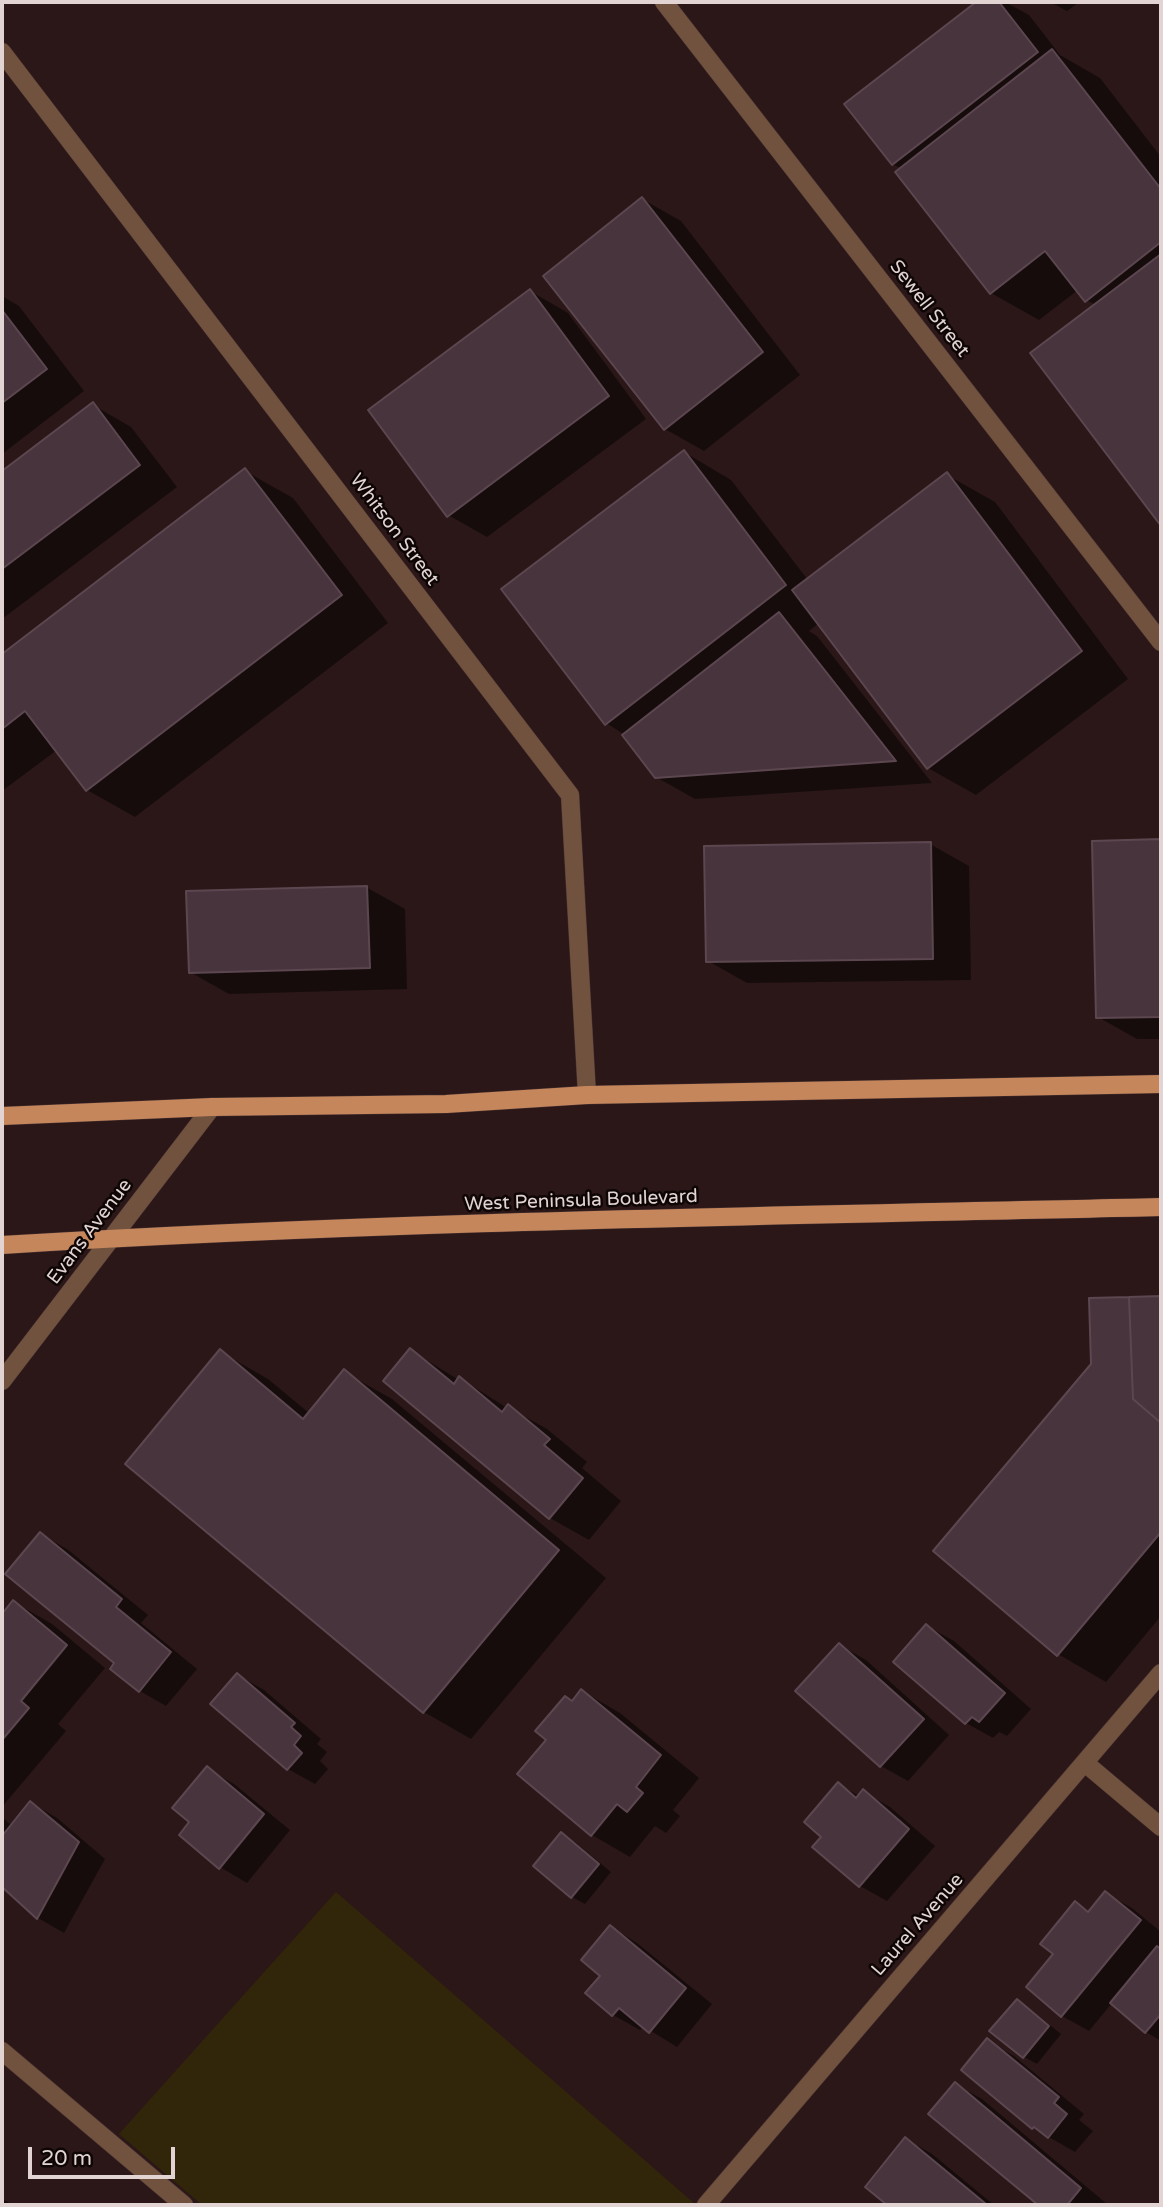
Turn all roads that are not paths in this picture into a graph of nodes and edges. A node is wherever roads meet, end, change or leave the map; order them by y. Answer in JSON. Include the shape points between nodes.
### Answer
{"nodes":[{"id":1,"x":664,"y":2,"type":"edge"},
{"id":2,"x":2,"y":52,"type":"edge"},
{"id":3,"x":1161,"y":642,"type":"edge"},
{"id":4,"x":1161,"y":1084,"type":"edge"},
{"id":5,"x":587,"y":1096,"type":"junction"},
{"id":6,"x":212,"y":1107,"type":"junction"},
{"id":7,"x":2,"y":1116,"type":"edge"},
{"id":8,"x":1161,"y":1207,"type":"edge"},
{"id":9,"x":111,"y":1238,"type":"junction"},
{"id":10,"x":2,"y":1245,"type":"edge"},
{"id":11,"x":2,"y":1381,"type":"edge"},
{"id":12,"x":1161,"y":1673,"type":"edge"},
{"id":13,"x":1084,"y":1763,"type":"junction"},
{"id":14,"x":1161,"y":1827,"type":"edge"},
{"id":15,"x":2,"y":2051,"type":"edge"},
{"id":16,"x":184,"y":2205,"type":"edge"},
{"id":17,"x":706,"y":2205,"type":"edge"}],
"edges":[{"from":1,"to":3,"type":"street","name":"Sewell Street"},
{"from":2,"to":5,"type":"street","name":"Whitson Street","via":[[570,795]]},
{"from":4,"to":5,"type":"main road"},
{"from":5,"to":6,"type":"main road","via":[[446,1104]]},
{"from":6,"to":7,"type":"main road"},
{"from":6,"to":9,"type":"street","name":"Evans Avenue"},
{"from":8,"to":9,"type":"main road","name":"West Peninsula Boulevard"},
{"from":9,"to":10,"type":"main road","name":"West Peninsula Boulevard"},
{"from":9,"to":11,"type":"street","name":"Evans Avenue"},
{"from":12,"to":13,"type":"street","name":"Laurel Avenue"},
{"from":13,"to":14,"type":"street"},
{"from":13,"to":17,"type":"street","name":"Laurel Avenue"},
{"from":15,"to":16,"type":"street"}]}
